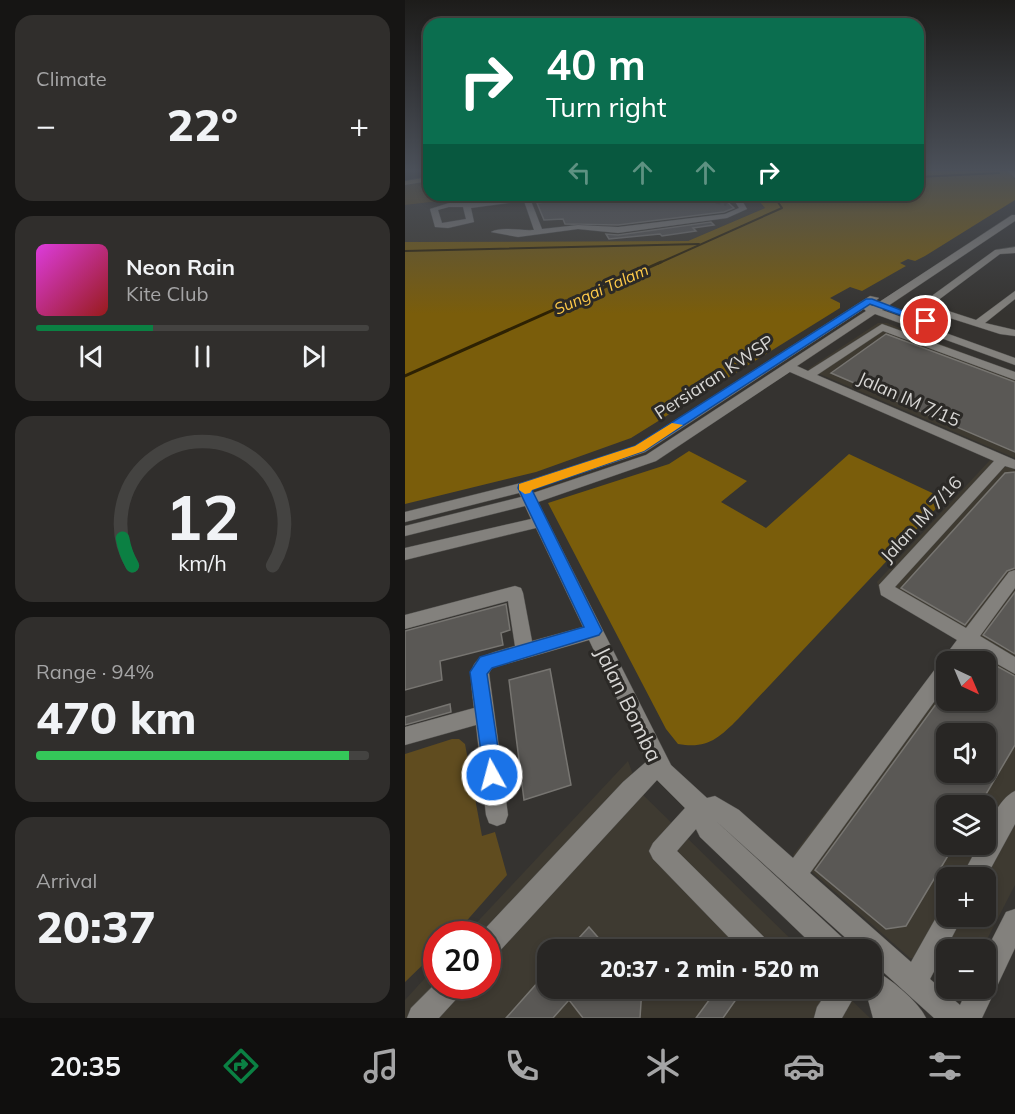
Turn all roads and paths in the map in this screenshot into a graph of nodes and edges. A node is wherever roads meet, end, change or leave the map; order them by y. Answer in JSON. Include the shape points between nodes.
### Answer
{"nodes":[{"id":1,"x":436,"y":219,"type":"edge"},
{"id":2,"x":469,"y":219,"type":"edge"},
{"id":3,"x":534,"y":219,"type":"edge"},
{"id":4,"x":707,"y":219,"type":"edge"},
{"id":5,"x":996,"y":219,"type":"edge"},
{"id":6,"x":1013,"y":219,"type":"edge"},
{"id":7,"x":495,"y":232,"type":"dead end"},
{"id":8,"x":539,"y":232,"type":"junction"},
{"id":9,"x":972,"y":234,"type":"junction"},
{"id":10,"x":987,"y":236,"type":"junction"},
{"id":11,"x":1007,"y":238,"type":"dead end"},
{"id":12,"x":1015,"y":250,"type":"edge"},
{"id":13,"x":941,"y":266,"type":"junction"},
{"id":14,"x":966,"y":274,"type":"junction"},
{"id":15,"x":1015,"y":294,"type":"edge"},
{"id":16,"x":871,"y":306,"type":"junction"},
{"id":17,"x":977,"y":324,"type":"junction"},
{"id":18,"x":935,"y":332,"type":"junction"},
{"id":19,"x":1015,"y":333,"type":"edge"},
{"id":20,"x":949,"y":338,"type":"junction"},
{"id":21,"x":936,"y":346,"type":"junction"},
{"id":22,"x":949,"y":351,"type":"junction"},
{"id":23,"x":1015,"y":353,"type":"edge"},
{"id":24,"x":791,"y":360,"type":"junction"},
{"id":25,"x":1015,"y":362,"type":"edge"},
{"id":26,"x":809,"y":375,"type":"junction"},
{"id":27,"x":1015,"y":376,"type":"edge"},
{"id":28,"x":1009,"y":462,"type":"edge"},
{"id":29,"x":527,"y":494,"type":"junction"},
{"id":30,"x":405,"y":517,"type":"edge"},
{"id":31,"x":540,"y":522,"type":"junction"},
{"id":32,"x":405,"y":531,"type":"edge"},
{"id":33,"x":405,"y":554,"type":"edge"},
{"id":34,"x":1015,"y":576,"type":"edge"},
{"id":35,"x":405,"y":622,"type":"edge"},
{"id":36,"x":594,"y":631,"type":"junction"},
{"id":37,"x":968,"y":638,"type":"junction"},
{"id":38,"x":959,"y":651,"type":"edge"},
{"id":39,"x":525,"y":652,"type":"junction"},
{"id":40,"x":1015,"y":666,"type":"edge"},
{"id":41,"x":936,"y":683,"type":"edge"},
{"id":42,"x":484,"y":714,"type":"junction"},
{"id":43,"x":405,"y":736,"type":"edge"},
{"id":44,"x":659,"y":764,"type":"junction"},
{"id":45,"x":1015,"y":802,"type":"edge"},
{"id":46,"x":702,"y":809,"type":"junction"},
{"id":47,"x":497,"y":815,"type":"dead end"},
{"id":48,"x":979,"y":867,"type":"edge"},
{"id":49,"x":794,"y":876,"type":"junction"},
{"id":50,"x":1015,"y":921,"type":"edge"},
{"id":51,"x":945,"y":927,"type":"edge"},
{"id":52,"x":501,"y":931,"type":"edge"},
{"id":53,"x":748,"y":939,"type":"edge"},
{"id":54,"x":825,"y":939,"type":"edge"},
{"id":55,"x":996,"y":959,"type":"edge"},
{"id":56,"x":913,"y":983,"type":"junction"},
{"id":57,"x":882,"y":991,"type":"edge"},
{"id":58,"x":439,"y":999,"type":"edge"},
{"id":59,"x":839,"y":999,"type":"edge"},
{"id":60,"x":880,"y":999,"type":"edge"},
{"id":61,"x":976,"y":999,"type":"edge"},
{"id":62,"x":827,"y":1017,"type":"edge"},
{"id":63,"x":421,"y":1018,"type":"edge"},
{"id":64,"x":887,"y":1018,"type":"edge"},
{"id":65,"x":912,"y":1018,"type":"edge"},
{"id":66,"x":954,"y":1018,"type":"edge"},
{"id":67,"x":967,"y":1018,"type":"edge"}],
"edges":[{"from":1,"to":2,"type":"street","via":[[438,225],[470,222]]},
{"from":3,"to":8,"type":"street"},
{"from":4,"to":8,"type":"street","via":[[618,230],[583,227]]},
{"from":5,"to":9,"type":"street","name":"Persiaran KWSP"},
{"from":6,"to":10,"type":"street","name":"Persiaran KWSP"},
{"from":7,"to":8,"type":"street"},
{"from":9,"to":10,"type":"street"},
{"from":9,"to":16,"type":"street","name":"Persiaran KWSP"},
{"from":10,"to":11,"type":"street"},
{"from":10,"to":13,"type":"street","name":"Persiaran KWSP"},
{"from":12,"to":14,"type":"street","via":[[1001,250]]},
{"from":13,"to":14,"type":"street"},
{"from":13,"to":16,"type":"street","name":"Persiaran KWSP"},
{"from":14,"to":17,"type":"street","via":[[927,305]]},
{"from":15,"to":17,"type":"street"},
{"from":16,"to":18,"type":"street"},
{"from":16,"to":23,"type":"street"},
{"from":16,"to":24,"type":"street","name":"Persiaran KWSP"},
{"from":17,"to":19,"type":"street"},
{"from":18,"to":20,"type":"street"},
{"from":18,"to":21,"type":"street"},
{"from":20,"to":22,"type":"street"},
{"from":20,"to":25,"type":"street"},
{"from":21,"to":22,"type":"street"},
{"from":21,"to":26,"type":"street","via":[[880,327]]},
{"from":22,"to":27,"type":"street"},
{"from":24,"to":26,"type":"street","name":"Jalan IM 7/15"},
{"from":24,"to":29,"type":"street","name":"Persiaran KWSP","via":[[651,458]]},
{"from":26,"to":28,"type":"street","name":"Jalan IM 7/15"},
{"from":28,"to":37,"type":"street","name":"Jalan IM 7/16","via":[[887,585],[891,594]]},
{"from":29,"to":30,"type":"street","name":"Persiaran KWSP"},
{"from":29,"to":31,"type":"street","name":"Jalan Bomba"},
{"from":29,"to":32,"type":"street","name":"Persiaran KWSP"},
{"from":31,"to":33,"type":"street"},
{"from":31,"to":36,"type":"street","name":"Jalan Bomba"},
{"from":34,"to":37,"type":"street"},
{"from":35,"to":39,"type":"street","via":[[515,593]]},
{"from":36,"to":39,"type":"street"},
{"from":36,"to":44,"type":"street","name":"Jalan Bomba"},
{"from":37,"to":38,"type":"street"},
{"from":37,"to":40,"type":"street"},
{"from":39,"to":42,"type":"street","via":[[486,662],[479,672]]},
{"from":41,"to":49,"type":"street"},
{"from":42,"to":43,"type":"street"},
{"from":42,"to":47,"type":"street"},
{"from":44,"to":46,"type":"street","name":"Jalan Bomba","via":[[668,780]]},
{"from":44,"to":52,"type":"street"},
{"from":45,"to":48,"type":"street"},
{"from":46,"to":49,"type":"street","name":"Jalan Bomba","via":[[721,810]]},
{"from":46,"to":53,"type":"street","via":[[661,851]]},
{"from":46,"to":54,"type":"street","name":"Jalan Bomba","via":[[708,829]]},
{"from":49,"to":56,"type":"street","name":"Jalan Bomba"},
{"from":50,"to":55,"type":"street"},
{"from":51,"to":56,"type":"street"},
{"from":56,"to":66,"type":"street","name":"Jalan Bomba"},
{"from":57,"to":65,"type":"street"},
{"from":58,"to":63,"type":"street"},
{"from":59,"to":62,"type":"street"},
{"from":60,"to":64,"type":"street"},
{"from":61,"to":67,"type":"street"}]}
